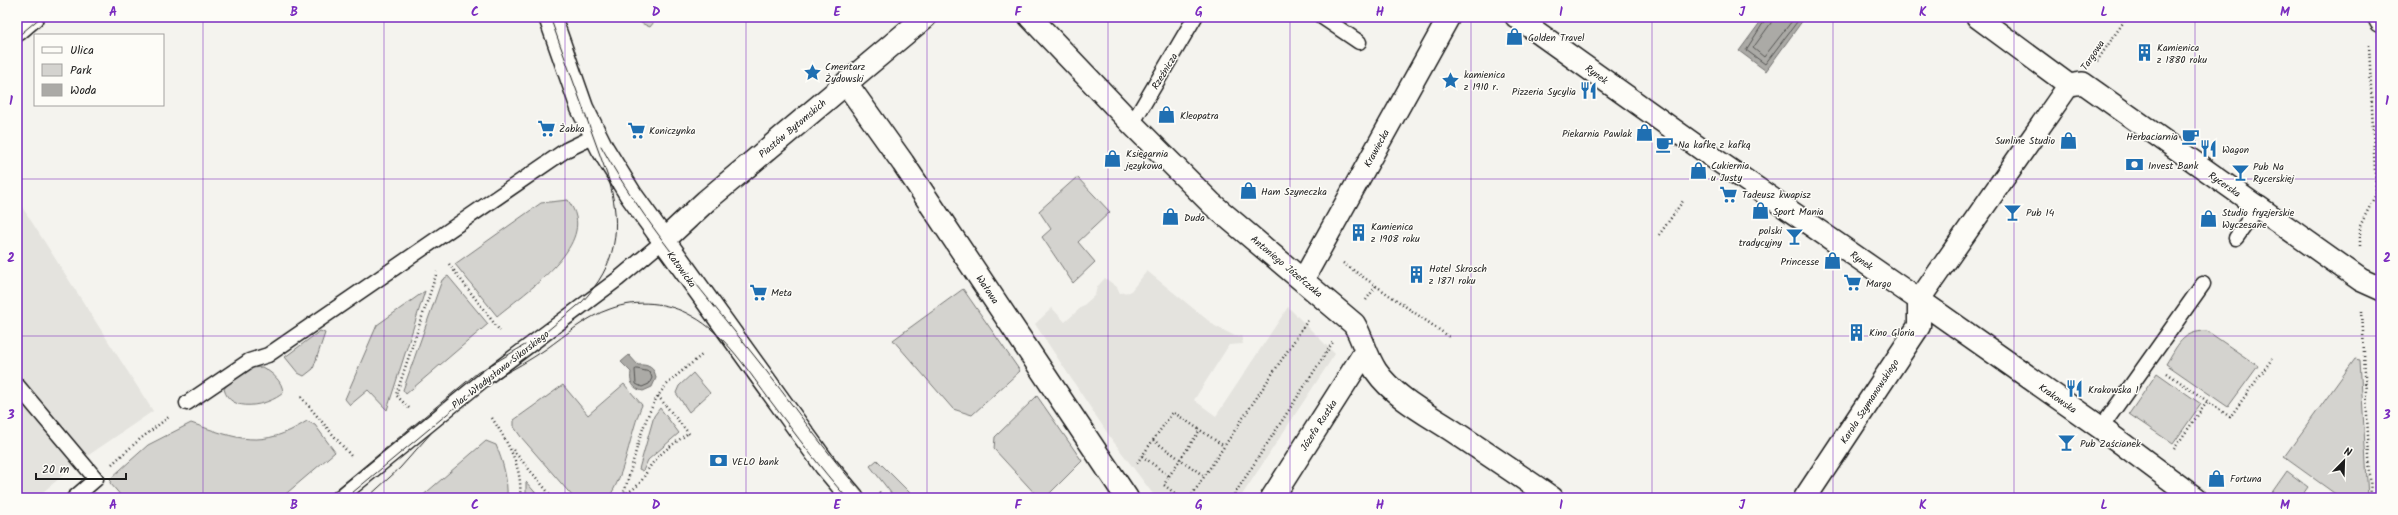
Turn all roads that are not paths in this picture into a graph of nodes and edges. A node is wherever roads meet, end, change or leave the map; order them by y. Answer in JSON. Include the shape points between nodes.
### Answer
{"nodes":[{"id":1,"x":32,"y":17,"type":"edge"},
{"id":2,"x":550,"y":17,"type":"edge"},
{"id":3,"x":925,"y":17,"type":"edge"},
{"id":4,"x":1030,"y":17,"type":"edge"},
{"id":5,"x":1195,"y":17,"type":"edge"},
{"id":6,"x":1322,"y":17,"type":"edge"},
{"id":7,"x":1449,"y":17,"type":"edge"},
{"id":8,"x":1516,"y":17,"type":"edge"},
{"id":9,"x":1977,"y":17,"type":"edge"},
{"id":10,"x":2379,"y":17,"type":"edge"},
{"id":11,"x":2381,"y":21,"type":"edge"},
{"id":12,"x":17,"y":30,"type":"edge"},
{"id":13,"x":1359,"y":42,"type":"dead end"},
{"id":14,"x":846,"y":83,"type":"junction"},
{"id":15,"x":2076,"y":84,"type":"junction"},
{"id":16,"x":1132,"y":124,"type":"junction"},
{"id":17,"x":595,"y":136,"type":"junction"},
{"id":18,"x":2258,"y":207,"type":"junction"},
{"id":19,"x":2236,"y":238,"type":"dead end"},
{"id":20,"x":662,"y":242,"type":"junction"},
{"id":21,"x":1303,"y":280,"type":"junction"},
{"id":22,"x":2203,"y":284,"type":"dead end"},
{"id":23,"x":2381,"y":289,"type":"edge"},
{"id":24,"x":1920,"y":300,"type":"junction"},
{"id":25,"x":1365,"y":352,"type":"junction"},
{"id":26,"x":17,"y":386,"type":"edge"},
{"id":27,"x":187,"y":403,"type":"road end"},
{"id":28,"x":2101,"y":428,"type":"junction"},
{"id":29,"x":74,"y":498,"type":"edge"},
{"id":30,"x":340,"y":498,"type":"edge"},
{"id":31,"x":853,"y":498,"type":"edge"},
{"id":32,"x":1127,"y":498,"type":"edge"},
{"id":33,"x":1272,"y":498,"type":"edge"},
{"id":34,"x":1552,"y":498,"type":"edge"},
{"id":35,"x":1806,"y":498,"type":"edge"},
{"id":36,"x":2195,"y":498,"type":"edge"}],
"edges":[{"from":1,"to":12,"type":"street"},
{"from":2,"to":17,"type":"street","name":"Katowicka","via":[[582,108]]},
{"from":3,"to":14,"type":"street","name":"Piastów Bytomskich"},
{"from":4,"to":16,"type":"street","name":"Antoniego Józefczaka"},
{"from":5,"to":16,"type":"lane","name":"Rzeźnicza"},
{"from":6,"to":13,"type":"lane"},
{"from":7,"to":21,"type":"street","name":"Krawiecka"},
{"from":8,"to":24,"type":"street","name":"Rynek","via":[[1715,159]]},
{"from":9,"to":15,"type":"street"},
{"from":10,"to":11,"type":"street"},
{"from":14,"to":20,"type":"street","name":"Piastów Bytomskich"},
{"from":14,"to":32,"type":"street","name":"Wałowa","via":[[903,163]]},
{"from":15,"to":18,"type":"street","name":"Rycerska"},
{"from":15,"to":24,"type":"street"},
{"from":16,"to":21,"type":"street","name":"Antoniego Józefczaka","via":[[1212,204]]},
{"from":17,"to":20,"type":"street","name":"Katowicka"},
{"from":17,"to":27,"type":"lane","via":[[566,150],[268,355],[250,361]]},
{"from":18,"to":19,"type":"lane"},
{"from":18,"to":23,"type":"street","name":"Rycerska","via":[[2361,280]]},
{"from":20,"to":30,"type":"lane","name":"Plac Władysława Sikorskiego","via":[[618,279],[487,377]]},
{"from":20,"to":31,"type":"street","name":"Katowicka","via":[[826,466]]},
{"from":21,"to":25,"type":"street","name":"Antoniego Józefczaka","via":[[1354,324]]},
{"from":22,"to":28,"type":"lane"},
{"from":24,"to":28,"type":"street","name":"Krakowska"},
{"from":24,"to":35,"type":"street","name":"Karola Szymanowskiego","via":[[1919,326]]},
{"from":25,"to":33,"type":"street","name":"Józefa Rostka"},
{"from":25,"to":34,"type":"street","name":"Antoniego Józefczaka","via":[[1377,372],[1416,407]]},
{"from":26,"to":29,"type":"lane","via":[[96,479]]},
{"from":28,"to":36,"type":"street","name":"Krakowska"}]}
